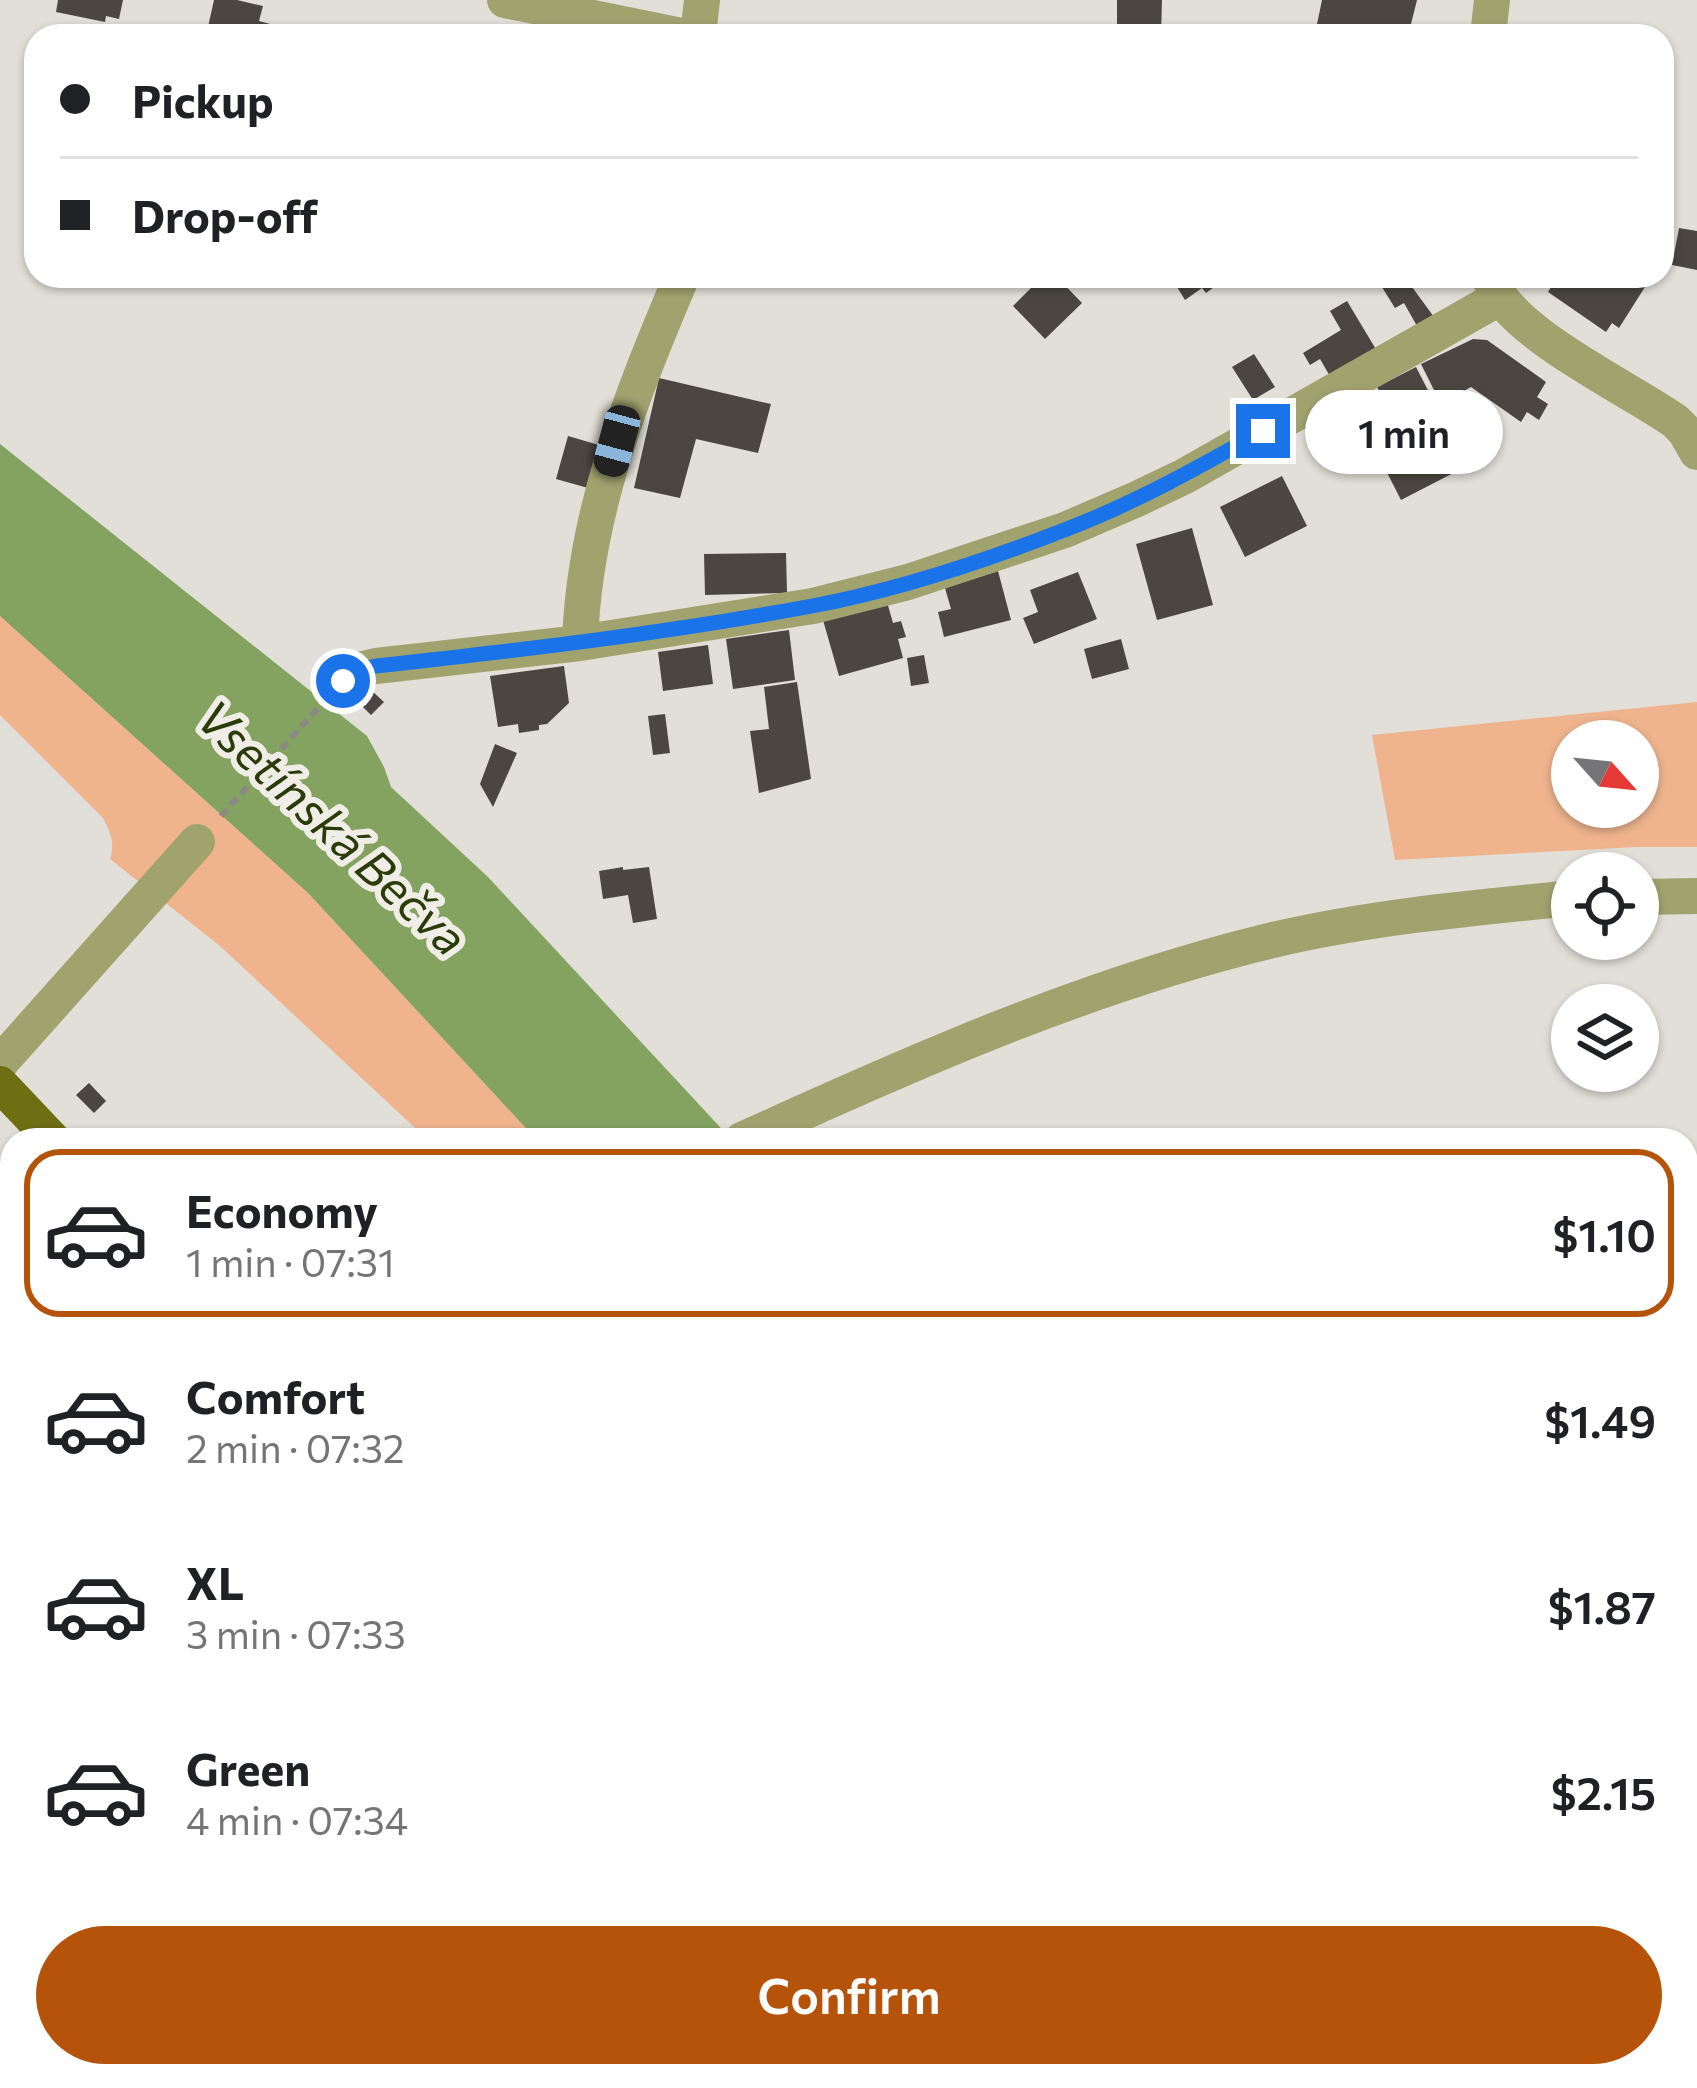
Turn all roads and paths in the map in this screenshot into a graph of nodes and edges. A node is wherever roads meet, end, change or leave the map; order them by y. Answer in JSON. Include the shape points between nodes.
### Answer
{"nodes":[{"id":1,"x":505,"y":0,"type":"edge"},
{"id":2,"x":622,"y":24,"type":"edge"},
{"id":3,"x":677,"y":288,"type":"edge"},
{"id":4,"x":1492,"y":288,"type":"edge"},
{"id":5,"x":1495,"y":288,"type":"edge"},
{"id":6,"x":1696,"y":446,"type":"edge"},
{"id":7,"x":580,"y":644,"type":"junction"},
{"id":8,"x":343,"y":681,"type":"joint"},
{"id":9,"x":197,"y":842,"type":"joint"},
{"id":10,"x":1697,"y":896,"type":"edge"},
{"id":11,"x":1659,"y":897,"type":"edge"},
{"id":12,"x":1551,"y":900,"type":"edge"},
{"id":13,"x":0,"y":1063,"type":"edge"},
{"id":14,"x":0,"y":1084,"type":"edge"},
{"id":15,"x":42,"y":1128,"type":"edge"},
{"id":16,"x":768,"y":1128,"type":"edge"}],
"edges":[{"from":1,"to":2,"type":"street"},
{"from":3,"to":7,"type":"street","via":[[617,441],[587,565]]},
{"from":4,"to":7,"type":"street","via":[[1185,476],[1065,530],[830,602]]},
{"from":5,"to":6,"type":"street","via":[[1534,332],[1675,421]]},
{"from":7,"to":8,"type":"street","via":[[376,666]]},
{"from":8,"to":9,"type":"path"},
{"from":9,"to":13,"type":"street"},
{"from":10,"to":11,"type":"street"},
{"from":12,"to":16,"type":"street","via":[[1332,928],[1215,955],[1073,1000]]},
{"from":14,"to":15,"type":"main road"}]}
